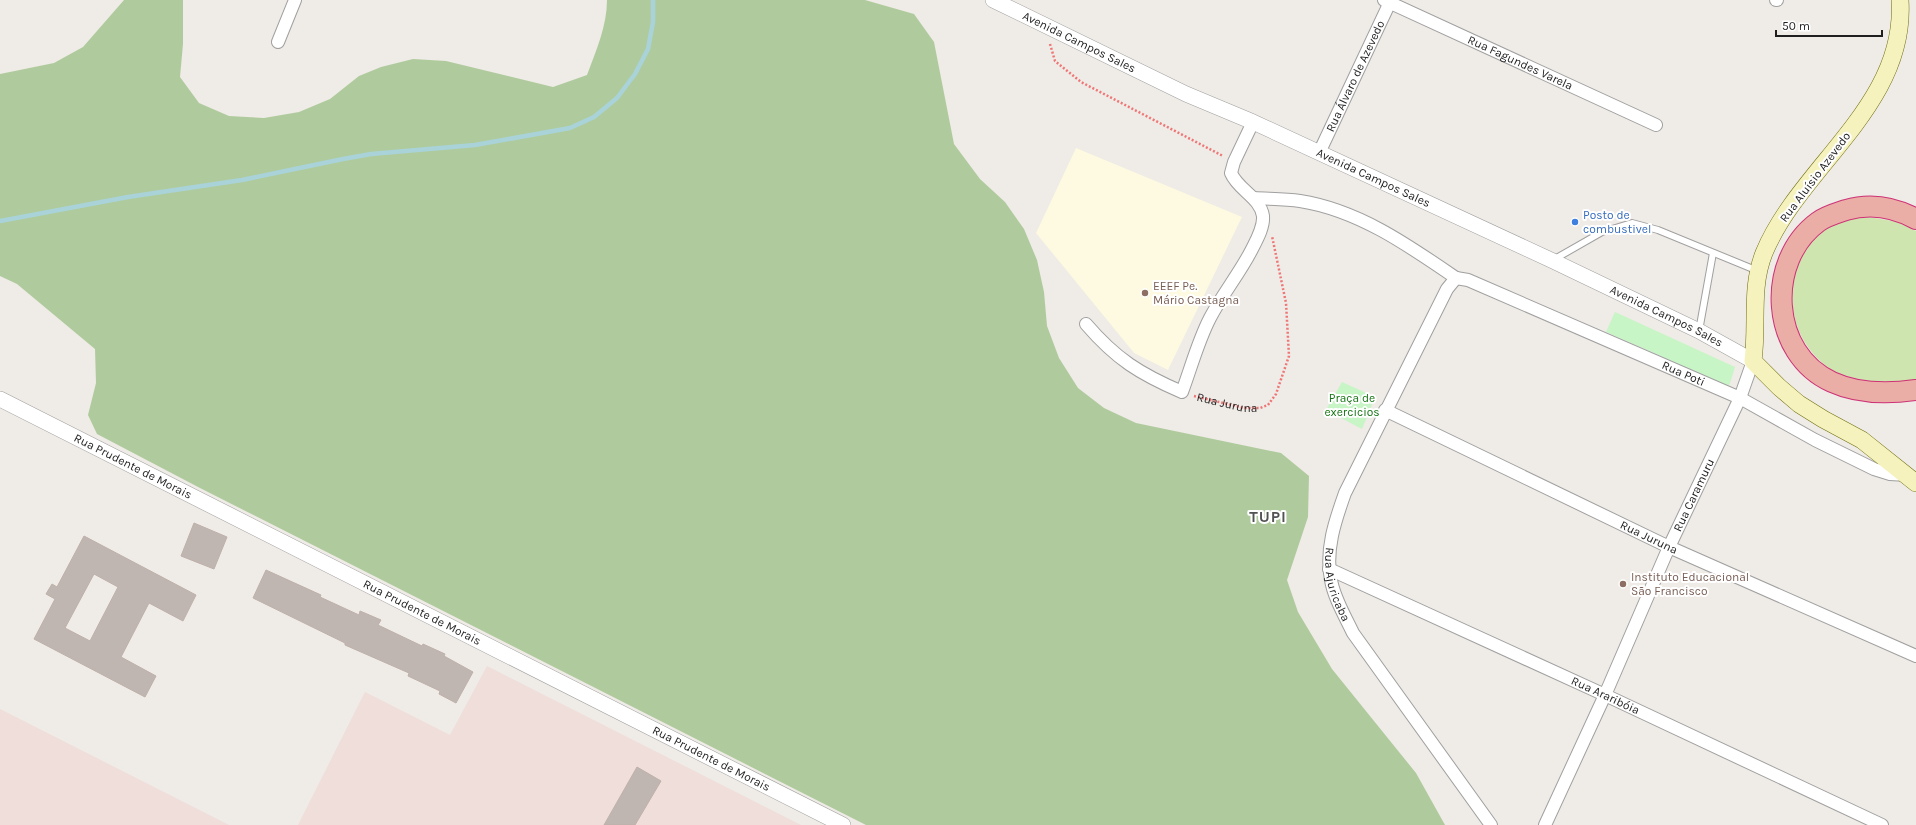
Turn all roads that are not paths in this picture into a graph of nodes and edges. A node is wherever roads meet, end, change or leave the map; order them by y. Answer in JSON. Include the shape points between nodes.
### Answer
{"nodes":[{"id":1,"x":295,"y":0,"type":"edge"},
{"id":2,"x":993,"y":0,"type":"edge"},
{"id":3,"x":1900,"y":0,"type":"edge"},
{"id":4,"x":1388,"y":1,"type":"edge"},
{"id":5,"x":278,"y":42,"type":"dead end"},
{"id":6,"x":1253,"y":122,"type":"junction"},
{"id":7,"x":1656,"y":125,"type":"dead end"},
{"id":8,"x":1319,"y":153,"type":"junction"},
{"id":9,"x":1254,"y":198,"type":"junction"},
{"id":10,"x":1916,"y":219,"type":"edge"},
{"id":11,"x":1713,"y":253,"type":"junction"},
{"id":12,"x":1551,"y":260,"type":"junction"},
{"id":13,"x":1758,"y":271,"type":"junction"},
{"id":14,"x":1456,"y":278,"type":"junction"},
{"id":15,"x":1086,"y":324,"type":"dead end"},
{"id":16,"x":1699,"y":331,"type":"junction"},
{"id":17,"x":1753,"y":361,"type":"junction"},
{"id":18,"x":1916,"y":390,"type":"edge"},
{"id":19,"x":1740,"y":398,"type":"junction"},
{"id":20,"x":0,"y":400,"type":"edge"},
{"id":21,"x":1385,"y":410,"type":"junction"},
{"id":22,"x":1911,"y":479,"type":"edge"},
{"id":23,"x":1669,"y":547,"type":"junction"},
{"id":24,"x":1329,"y":568,"type":"junction"},
{"id":25,"x":1916,"y":656,"type":"edge"},
{"id":26,"x":1605,"y":695,"type":"junction"},
{"id":27,"x":843,"y":825,"type":"edge"},
{"id":28,"x":1491,"y":825,"type":"edge"},
{"id":29,"x":1545,"y":825,"type":"edge"},
{"id":30,"x":1882,"y":825,"type":"edge"}],
"edges":[{"from":1,"to":5,"type":"street"},
{"from":2,"to":6,"type":"street","name":"Avenida Campos Sales","via":[[1186,94]]},
{"from":3,"to":13,"type":"main road","name":"Rua Aluísio Azevedo","via":[[1898,34],[1880,88],[1781,221]]},
{"from":4,"to":7,"type":"street","name":"Rua Fagundes Varela"},
{"from":4,"to":8,"type":"street","name":"Rua Álvaro de Azevedo"},
{"from":6,"to":8,"type":"street","name":"Avenida Campos Sales"},
{"from":6,"to":9,"type":"street","via":[[1231,168],[1233,177]]},
{"from":8,"to":12,"type":"street","name":"Avenida Campos Sales"},
{"from":9,"to":14,"type":"street","name":"Rua Poti","via":[[1300,201],[1339,211],[1388,234]]},
{"from":9,"to":15,"type":"street","name":"Rua Juruna","via":[[1263,217],[1257,240],[1210,317],[1182,392],[1155,381],[1129,365]]},
{"from":10,"to":18,"type":"highway","via":[[1888,208],[1856,207],[1819,221],[1794,250],[1786,267],[1782,290],[1784,325],[1791,342],[1816,372],[1832,382],[1859,390],[1880,393]]},
{"from":11,"to":12,"type":"lane","via":[[1658,230],[1632,223],[1602,232]]},
{"from":11,"to":13,"type":"lane"},
{"from":11,"to":16,"type":"lane"},
{"from":12,"to":16,"type":"street","name":"Avenida Campos Sales"},
{"from":13,"to":17,"type":"main road","name":"Rua Aluísio Azevedo"},
{"from":14,"to":19,"type":"street","name":"Rua Poti","via":[[1468,280]]},
{"from":14,"to":21,"type":"street","name":"Rua Ajuricaba","via":[[1446,288]]},
{"from":16,"to":17,"type":"street","name":"Avenida Campos Sales"},
{"from":17,"to":19,"type":"street","name":"Rua Caramuru"},
{"from":17,"to":22,"type":"main road","via":[[1799,404],[1862,440]]},
{"from":19,"to":22,"type":"street","name":"Rua Poti","via":[[1874,469]]},
{"from":19,"to":23,"type":"street","name":"Rua Caramuru"},
{"from":20,"to":27,"type":"street","name":"Rua Prudente de Morais"},
{"from":21,"to":23,"type":"street","name":"Rua Juruna"},
{"from":21,"to":24,"type":"street","name":"Rua Ajuricaba","via":[[1345,493],[1334,525],[1329,550]]},
{"from":23,"to":25,"type":"street","name":"Rua Juruna"},
{"from":23,"to":26,"type":"street","name":"Rua Caramuru"},
{"from":24,"to":26,"type":"street","name":"Rua Araribóia"},
{"from":24,"to":28,"type":"street","name":"Rua Ajuricaba","via":[[1338,601],[1353,633]]},
{"from":26,"to":29,"type":"street","name":"Rua Caramuru"},
{"from":26,"to":30,"type":"street","name":"Rua Araribóia"}]}
